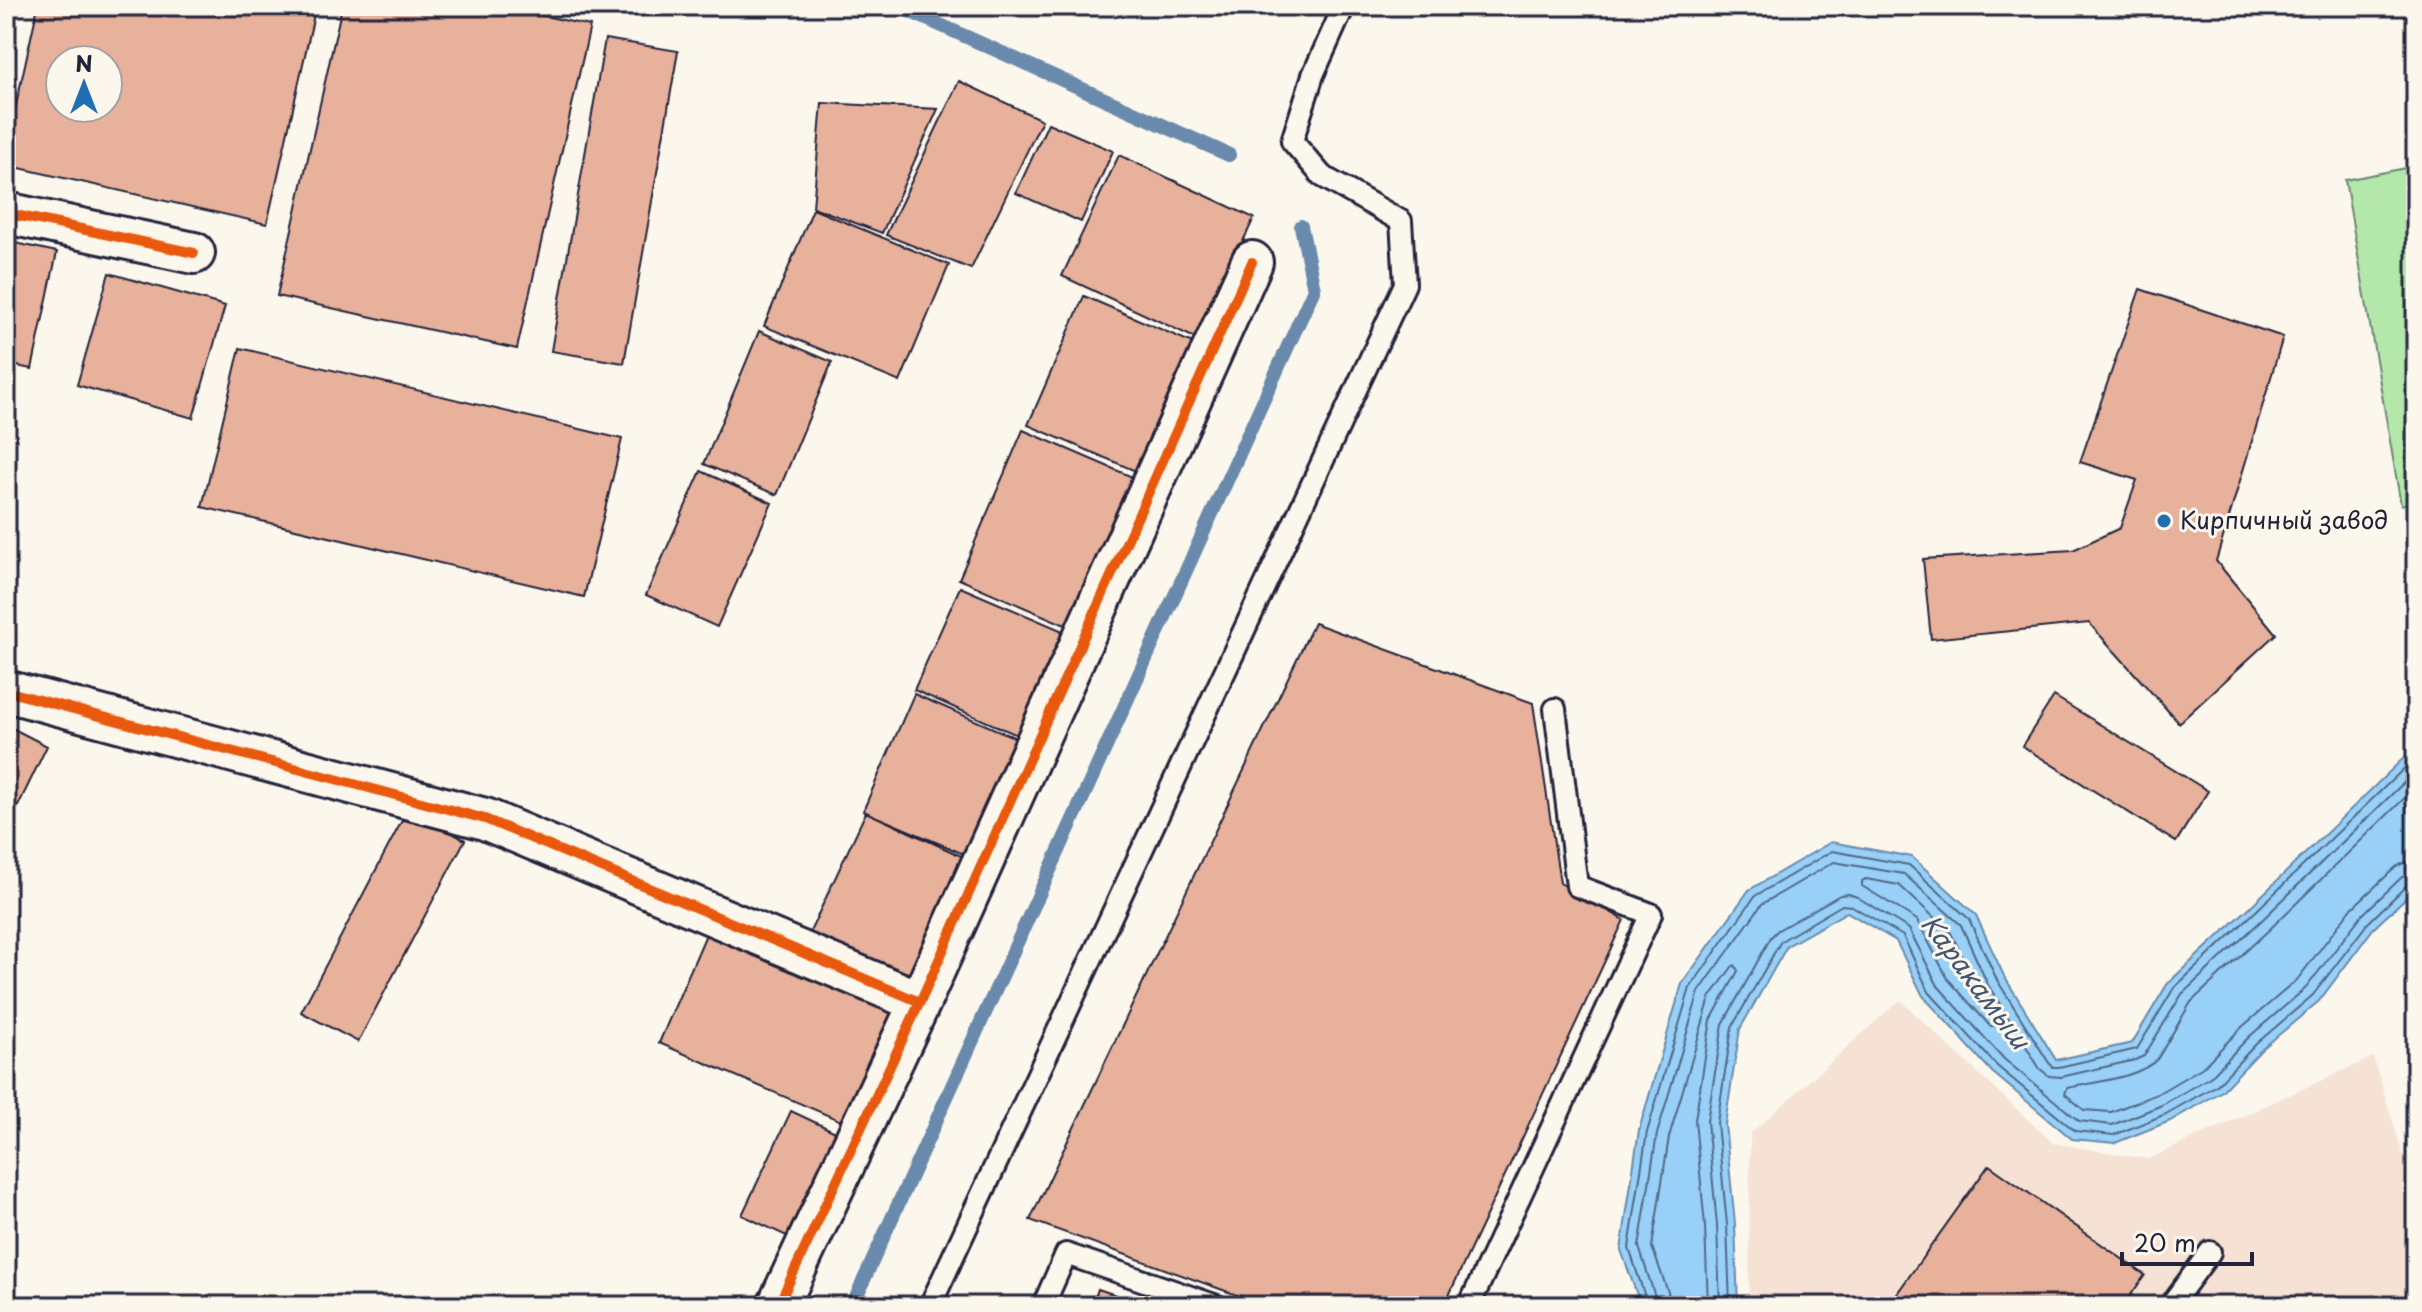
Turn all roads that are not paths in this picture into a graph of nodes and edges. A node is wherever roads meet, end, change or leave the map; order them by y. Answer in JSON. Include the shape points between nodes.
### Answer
{"nodes":[{"id":1,"x":1344,"y":6,"type":"edge"},
{"id":2,"x":6,"y":213,"type":"edge"},
{"id":3,"x":194,"y":253,"type":"dead end"},
{"id":4,"x":1252,"y":262,"type":"dead end"},
{"id":5,"x":6,"y":691,"type":"edge"},
{"id":6,"x":1555,"y":709,"type":"dead end"},
{"id":7,"x":920,"y":1002,"type":"junction"},
{"id":8,"x":2210,"y":1252,"type":"dead end"},
{"id":9,"x":778,"y":1306,"type":"edge"},
{"id":10,"x":930,"y":1306,"type":"edge"},
{"id":11,"x":1043,"y":1306,"type":"edge"},
{"id":12,"x":1217,"y":1306,"type":"edge"},
{"id":13,"x":1469,"y":1306,"type":"edge"},
{"id":14,"x":2170,"y":1306,"type":"edge"}],
"edges":[{"from":1,"to":10,"type":"lane","via":[[1313,75],[1292,141],[1322,176],[1401,221],[1405,284]]},
{"from":2,"to":3,"type":"street"},
{"from":4,"to":7,"type":"street"},
{"from":5,"to":7,"type":"street","via":[[485,819]]},
{"from":6,"to":13,"type":"lane","via":[[1577,886],[1651,914]]},
{"from":7,"to":9,"type":"street"},
{"from":8,"to":14,"type":"lane"},
{"from":11,"to":12,"type":"lane","via":[[1066,1254]]}]}
